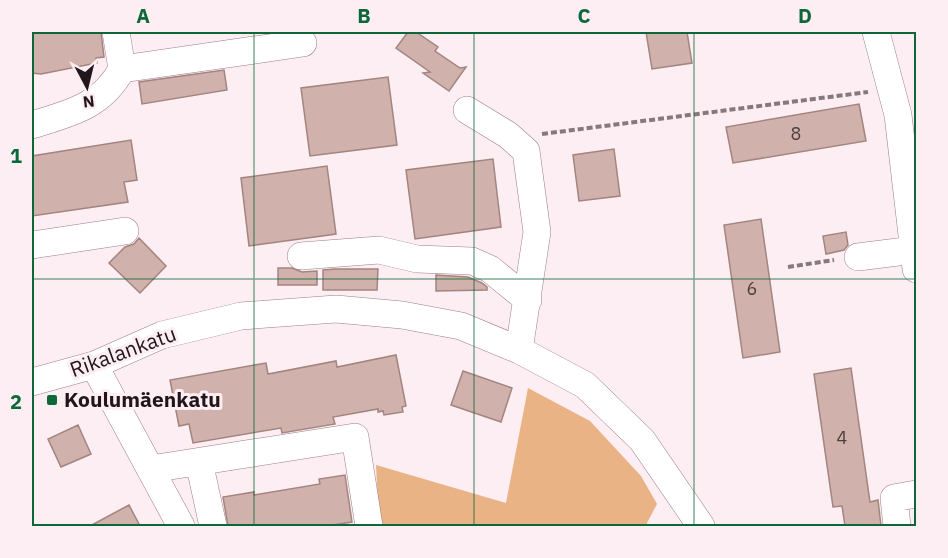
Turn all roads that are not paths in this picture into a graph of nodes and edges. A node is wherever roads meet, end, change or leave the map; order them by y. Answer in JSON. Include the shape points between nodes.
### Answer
{"nodes":[{"id":1,"x":116,"y":32,"type":"edge"},
{"id":2,"x":876,"y":32,"type":"edge"},
{"id":3,"x":303,"y":43,"type":"dead end"},
{"id":4,"x":122,"y":69,"type":"junction"},
{"id":5,"x":467,"y":110,"type":"dead end"},
{"id":6,"x":32,"y":125,"type":"edge"},
{"id":7,"x":912,"y":204,"type":"edge"},
{"id":8,"x":124,"y":231,"type":"dead end"},
{"id":9,"x":32,"y":244,"type":"edge"},
{"id":10,"x":301,"y":256,"type":"dead end"},
{"id":11,"x":858,"y":257,"type":"road end"},
{"id":12,"x":915,"y":260,"type":"edge"},
{"id":13,"x":528,"y":300,"type":"junction"},
{"id":14,"x":519,"y":350,"type":"junction"},
{"id":15,"x":94,"y":365,"type":"junction"},
{"id":16,"x":32,"y":382,"type":"edge"},
{"id":17,"x":199,"y":462,"type":"junction"},
{"id":18,"x":151,"y":469,"type":"junction"},
{"id":19,"x":916,"y":494,"type":"edge"},
{"id":20,"x":181,"y":526,"type":"edge"},
{"id":21,"x":213,"y":526,"type":"edge"},
{"id":22,"x":369,"y":526,"type":"edge"},
{"id":23,"x":701,"y":526,"type":"edge"},
{"id":24,"x":897,"y":526,"type":"edge"}],
"edges":[{"from":1,"to":4,"type":"street"},
{"from":2,"to":7,"type":"street","via":[[898,115]]},
{"from":3,"to":4,"type":"street"},
{"from":4,"to":6,"type":"street","via":[[98,99]]},
{"from":5,"to":13,"type":"street","via":[[526,151],[537,232]]},
{"from":7,"to":12,"type":"street"},
{"from":8,"to":9,"type":"street"},
{"from":10,"to":13,"type":"street","via":[[379,250],[417,259],[472,261],[490,269]]},
{"from":11,"to":12,"type":"street"},
{"from":13,"to":14,"type":"street"},
{"from":14,"to":15,"type":"street","name":"Rikalankatu","via":[[461,326],[336,309],[240,316],[214,322],[162,335]]},
{"from":14,"to":23,"type":"street","name":"Rikalankatu","via":[[585,385],[642,440]]},
{"from":15,"to":16,"type":"street","name":"Rikalankatu"},
{"from":15,"to":18,"type":"street"},
{"from":17,"to":18,"type":"street"},
{"from":17,"to":21,"type":"street"},
{"from":17,"to":22,"type":"street","via":[[355,437]]},
{"from":18,"to":20,"type":"street"},
{"from":19,"to":24,"type":"street","via":[[894,498]]}]}
